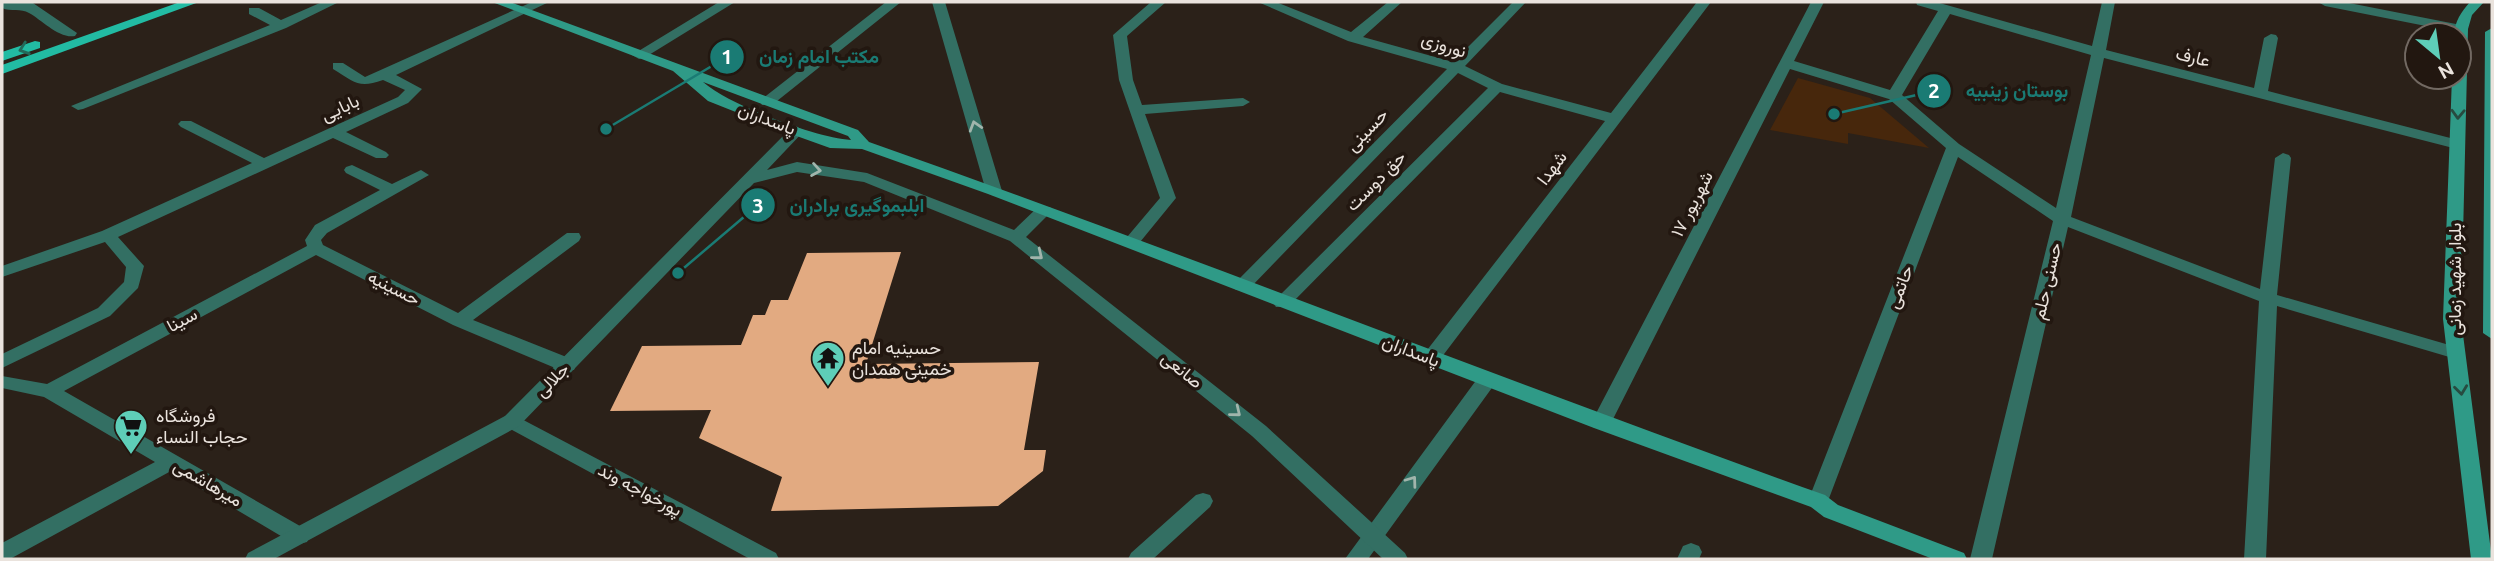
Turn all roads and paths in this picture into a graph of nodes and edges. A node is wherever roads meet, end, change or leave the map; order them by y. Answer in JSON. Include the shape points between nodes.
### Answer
{"nodes":[{"id":1,"x":158,"y":2,"type":"edge"},
{"id":2,"x":192,"y":2,"type":"edge"},
{"id":3,"x":332,"y":2,"type":"edge"},
{"id":4,"x":499,"y":2,"type":"edge"},
{"id":5,"x":542,"y":2,"type":"edge"},
{"id":6,"x":727,"y":2,"type":"edge"},
{"id":7,"x":894,"y":2,"type":"edge"},
{"id":8,"x":938,"y":2,"type":"edge"},
{"id":9,"x":1159,"y":2,"type":"edge"},
{"id":10,"x":1396,"y":2,"type":"edge"},
{"id":11,"x":1520,"y":2,"type":"edge"},
{"id":12,"x":1704,"y":2,"type":"edge"},
{"id":13,"x":1817,"y":2,"type":"edge"},
{"id":14,"x":1922,"y":2,"type":"edge"},
{"id":15,"x":2109,"y":2,"type":"edge"},
{"id":16,"x":2325,"y":2,"type":"edge"},
{"id":17,"x":2477,"y":2,"type":"edge"},
{"id":18,"x":1272,"y":3,"type":"edge"},
{"id":19,"x":4,"y":6,"type":"edge"},
{"id":20,"x":2379,"y":7,"type":"edge"},
{"id":21,"x":1946,"y":9,"type":"junction"},
{"id":22,"x":254,"y":11,"type":"dead end"},
{"id":23,"x":524,"y":11,"type":"junction"},
{"id":24,"x":2431,"y":21,"type":"edge"},
{"id":25,"x":2464,"y":21,"type":"edge"},
{"id":26,"x":281,"y":25,"type":"junction"},
{"id":27,"x":2492,"y":32,"type":"edge"},
{"id":28,"x":70,"y":33,"type":"junction"},
{"id":29,"x":1353,"y":38,"type":"junction"},
{"id":30,"x":2271,"y":38,"type":"dead end"},
{"id":31,"x":2097,"y":52,"type":"junction"},
{"id":32,"x":639,"y":55,"type":"junction"},
{"id":33,"x":2,"y":57,"type":"edge"},
{"id":34,"x":1785,"y":63,"type":"junction"},
{"id":35,"x":338,"y":66,"type":"dead end"},
{"id":36,"x":1456,"y":67,"type":"junction"},
{"id":37,"x":2,"y":70,"type":"edge"},
{"id":38,"x":679,"y":71,"type":"junction"},
{"id":39,"x":384,"y":75,"type":"junction"},
{"id":40,"x":1497,"y":87,"type":"junction"},
{"id":41,"x":2459,"y":91,"type":"edge"},
{"id":42,"x":2260,"y":94,"type":"junction"},
{"id":43,"x":1894,"y":96,"type":"junction"},
{"id":44,"x":766,"y":102,"type":"junction"},
{"id":45,"x":1244,"y":102,"type":"dead end"},
{"id":46,"x":78,"y":106,"type":"dead end"},
{"id":47,"x":1138,"y":110,"type":"junction"},
{"id":48,"x":1614,"y":119,"type":"junction"},
{"id":49,"x":187,"y":124,"type":"dead end"},
{"id":50,"x":796,"y":131,"type":"junction"},
{"id":51,"x":334,"y":132,"type":"junction"},
{"id":52,"x":2457,"y":144,"type":"junction"},
{"id":53,"x":864,"y":145,"type":"junction"},
{"id":54,"x":1954,"y":147,"type":"junction"},
{"id":55,"x":2283,"y":158,"type":"dead end"},
{"id":56,"x":265,"y":164,"type":"junction"},
{"id":57,"x":421,"y":174,"type":"dead end"},
{"id":58,"x":750,"y":179,"type":"junction"},
{"id":59,"x":392,"y":190,"type":"junction"},
{"id":60,"x":994,"y":191,"type":"junction"},
{"id":61,"x":2492,"y":209,"type":"edge"},
{"id":62,"x":1044,"y":210,"type":"junction"},
{"id":63,"x":2062,"y":219,"type":"junction"},
{"id":64,"x":108,"y":235,"type":"junction"},
{"id":65,"x":573,"y":237,"type":"dead end"},
{"id":66,"x":1016,"y":237,"type":"junction"},
{"id":67,"x":1130,"y":243,"type":"junction"},
{"id":68,"x":316,"y":248,"type":"junction"},
{"id":69,"x":2,"y":272,"type":"edge"},
{"id":70,"x":1242,"y":286,"type":"junction"},
{"id":71,"x":2268,"y":298,"type":"junction"},
{"id":72,"x":1282,"y":303,"type":"junction"},
{"id":73,"x":459,"y":321,"type":"junction"},
{"id":74,"x":2492,"y":333,"type":"edge"},
{"id":75,"x":2456,"y":353,"type":"junction"},
{"id":76,"x":1431,"y":358,"type":"junction"},
{"id":77,"x":2,"y":362,"type":"edge"},
{"id":78,"x":567,"y":365,"type":"junction"},
{"id":79,"x":1487,"y":380,"type":"junction"},
{"id":80,"x":2,"y":382,"type":"edge"},
{"id":81,"x":49,"y":391,"type":"junction"},
{"id":82,"x":512,"y":421,"type":"junction"},
{"id":83,"x":1601,"y":423,"type":"junction"},
{"id":84,"x":171,"y":462,"type":"junction"},
{"id":85,"x":1203,"y":501,"type":"dead end"},
{"id":86,"x":1818,"y":501,"type":"junction"},
{"id":87,"x":299,"y":536,"type":"junction"},
{"id":88,"x":1372,"y":536,"type":"junction"},
{"id":89,"x":2,"y":553,"type":"edge"},
{"id":90,"x":256,"y":559,"type":"edge"},
{"id":91,"x":768,"y":559,"type":"edge"},
{"id":92,"x":1139,"y":559,"type":"edge"},
{"id":93,"x":1356,"y":559,"type":"edge"},
{"id":94,"x":1397,"y":559,"type":"edge"},
{"id":95,"x":1956,"y":559,"type":"edge"},
{"id":96,"x":1981,"y":559,"type":"edge"},
{"id":97,"x":2255,"y":559,"type":"edge"},
{"id":98,"x":2483,"y":559,"type":"edge"}],
"edges":[{"from":1,"to":28,"type":"main road"},
{"from":2,"to":37,"type":"main road"},
{"from":3,"to":26,"type":"street"},
{"from":4,"to":23,"type":"main road","name":"پاسداران"},
{"from":5,"to":23,"type":"street"},
{"from":6,"to":32,"type":"street"},
{"from":7,"to":44,"type":"street"},
{"from":60,"to":8,"type":"street","one_way":true},
{"from":9,"to":47,"type":"street","via":[[1120,35],[1126,80]]},
{"from":10,"to":29,"type":"street"},
{"from":11,"to":36,"type":"street","name":"حسینی"},
{"from":12,"to":48,"type":"street","name":"شهدا"},
{"from":13,"to":34,"type":"street","name":"۱۷ شهریور"},
{"from":14,"to":21,"type":"street","name":"عارف"},
{"from":15,"to":31,"type":"street","name":"حسنی حلم"},
{"from":16,"to":20,"type":"street"},
{"from":17,"to":25,"type":"main road","name":"بلوار شهید زمانی"},
{"from":18,"to":29,"type":"street","name":"نوروزی"},
{"from":19,"to":28,"type":"street","via":[[28,6]]},
{"from":20,"to":24,"type":"street"},
{"from":21,"to":31,"type":"street","name":"عارف"},
{"from":21,"to":43,"type":"street"},
{"from":22,"to":26,"type":"street"},
{"from":23,"to":32,"type":"main road","name":"پاسداران"},
{"from":23,"to":39,"type":"street"},
{"from":26,"to":46,"type":"street"},
{"from":27,"to":61,"type":"main road","name":"بلوار شهید زمانی"},
{"from":28,"to":33,"type":"main road","one_way":true},
{"from":29,"to":36,"type":"street","name":"نوروزی"},
{"from":30,"to":42,"type":"street"},
{"from":31,"to":42,"type":"street","name":"عارف"},
{"from":31,"to":63,"type":"street","name":"حسنی حلم"},
{"from":32,"to":38,"type":"main road","name":"پاسداران"},
{"from":34,"to":43,"type":"street"},
{"from":34,"to":83,"type":"street","name":"۱۷ شهریور"},
{"from":35,"to":39,"type":"street","via":[[364,82]]},
{"from":36,"to":40,"type":"street","name":"نوروزی"},
{"from":36,"to":70,"type":"street","name":"حسینی"},
{"from":38,"to":44,"type":"main road","name":"پاسداران"},
{"from":38,"to":50,"type":"main road","name":"پاسداران","via":[[713,98]]},
{"from":39,"to":51,"type":"street","name":"بابایی","via":[[415,89],[403,100]]},
{"from":40,"to":48,"type":"street","name":"نوروزی"},
{"from":40,"to":72,"type":"street","name":"حق دوست"},
{"from":41,"to":52,"type":"main road","name":"بلوار شهید زمانی","one_way":true},
{"from":42,"to":52,"type":"street","name":"عارف"},
{"from":43,"to":54,"type":"street"},
{"from":44,"to":53,"type":"main road","name":"پاسداران","via":[[853,133]]},
{"from":45,"to":47,"type":"street"},
{"from":47,"to":67,"type":"street","via":[[1168,198]]},
{"from":48,"to":76,"type":"street","name":"شهدا"},
{"from":49,"to":56,"type":"street"},
{"from":50,"to":53,"type":"main road","name":"پاسداران","via":[[830,143]]},
{"from":50,"to":58,"type":"street","name":"جلالی"},
{"from":51,"to":56,"type":"street","name":"بابایی"},
{"from":51,"to":59,"type":"street","via":[[381,155],[352,170]]},
{"from":52,"to":75,"type":"main road","name":"بلوار شهید زمانی","via":[[2452,319]]},
{"from":53,"to":60,"type":"main road","name":"پاسداران"},
{"from":54,"to":63,"type":"street"},
{"from":54,"to":86,"type":"street","name":"حاتمی"},
{"from":55,"to":71,"type":"street"},
{"from":56,"to":64,"type":"street","name":"بابایی"},
{"from":57,"to":59,"type":"street"},
{"from":58,"to":66,"type":"street","name":"صانعی","one_way":true,"via":[[797,167],[867,178]]},
{"from":58,"to":78,"type":"street","name":"جلالی"},
{"from":59,"to":68,"type":"street","via":[[321,229],[313,240]]},
{"from":60,"to":62,"type":"main road","name":"پاسداران"},
{"from":61,"to":74,"type":"main road","name":"بلوار شهید زمانی"},
{"from":62,"to":66,"type":"street"},
{"from":62,"to":67,"type":"main road","name":"پاسداران"},
{"from":63,"to":71,"type":"street"},
{"from":63,"to":96,"type":"street","name":"حسنی حلم"},
{"from":64,"to":69,"type":"street","name":"بابایی"},
{"from":64,"to":77,"type":"street","via":[[135,267],[132,284],[104,313]]},
{"from":65,"to":73,"type":"street"},
{"from":66,"to":88,"type":"street","name":"صانعی","one_way":true,"via":[[1259,431]]},
{"from":67,"to":70,"type":"main road","name":"پاسداران"},
{"from":68,"to":73,"type":"street","name":"حسینیه"},
{"from":68,"to":81,"type":"street","name":"سینا"},
{"from":70,"to":72,"type":"main road","name":"پاسداران"},
{"from":71,"to":75,"type":"street"},
{"from":71,"to":97,"type":"street"},
{"from":72,"to":76,"type":"main road","name":"پاسداران"},
{"from":73,"to":78,"type":"street","name":"حسینیه"},
{"from":75,"to":98,"type":"main road","name":"بلوار شهید زمانی","one_way":true},
{"from":76,"to":79,"type":"main road","name":"پاسداران"},
{"from":78,"to":82,"type":"street","name":"جلالی"},
{"from":79,"to":83,"type":"main road","name":"پاسداران"},
{"from":88,"to":79,"type":"street","one_way":true},
{"from":80,"to":81,"type":"street","name":"میرهاشمی"},
{"from":81,"to":84,"type":"street","name":"میرهاشمی"},
{"from":82,"to":87,"type":"street","name":"جلالی"},
{"from":82,"to":91,"type":"street","name":"پورخواجه وند"},
{"from":83,"to":86,"type":"main road","name":"پاسداران"},
{"from":84,"to":87,"type":"street","name":"میرهاشمی"},
{"from":84,"to":89,"type":"street"},
{"from":85,"to":92,"type":"street"},
{"from":86,"to":95,"type":"main road","name":"پاسداران","via":[[1831,511]]},
{"from":87,"to":90,"type":"street","name":"جلالی"},
{"from":88,"to":93,"type":"street"},
{"from":88,"to":94,"type":"street","name":"صانعی"}]}
